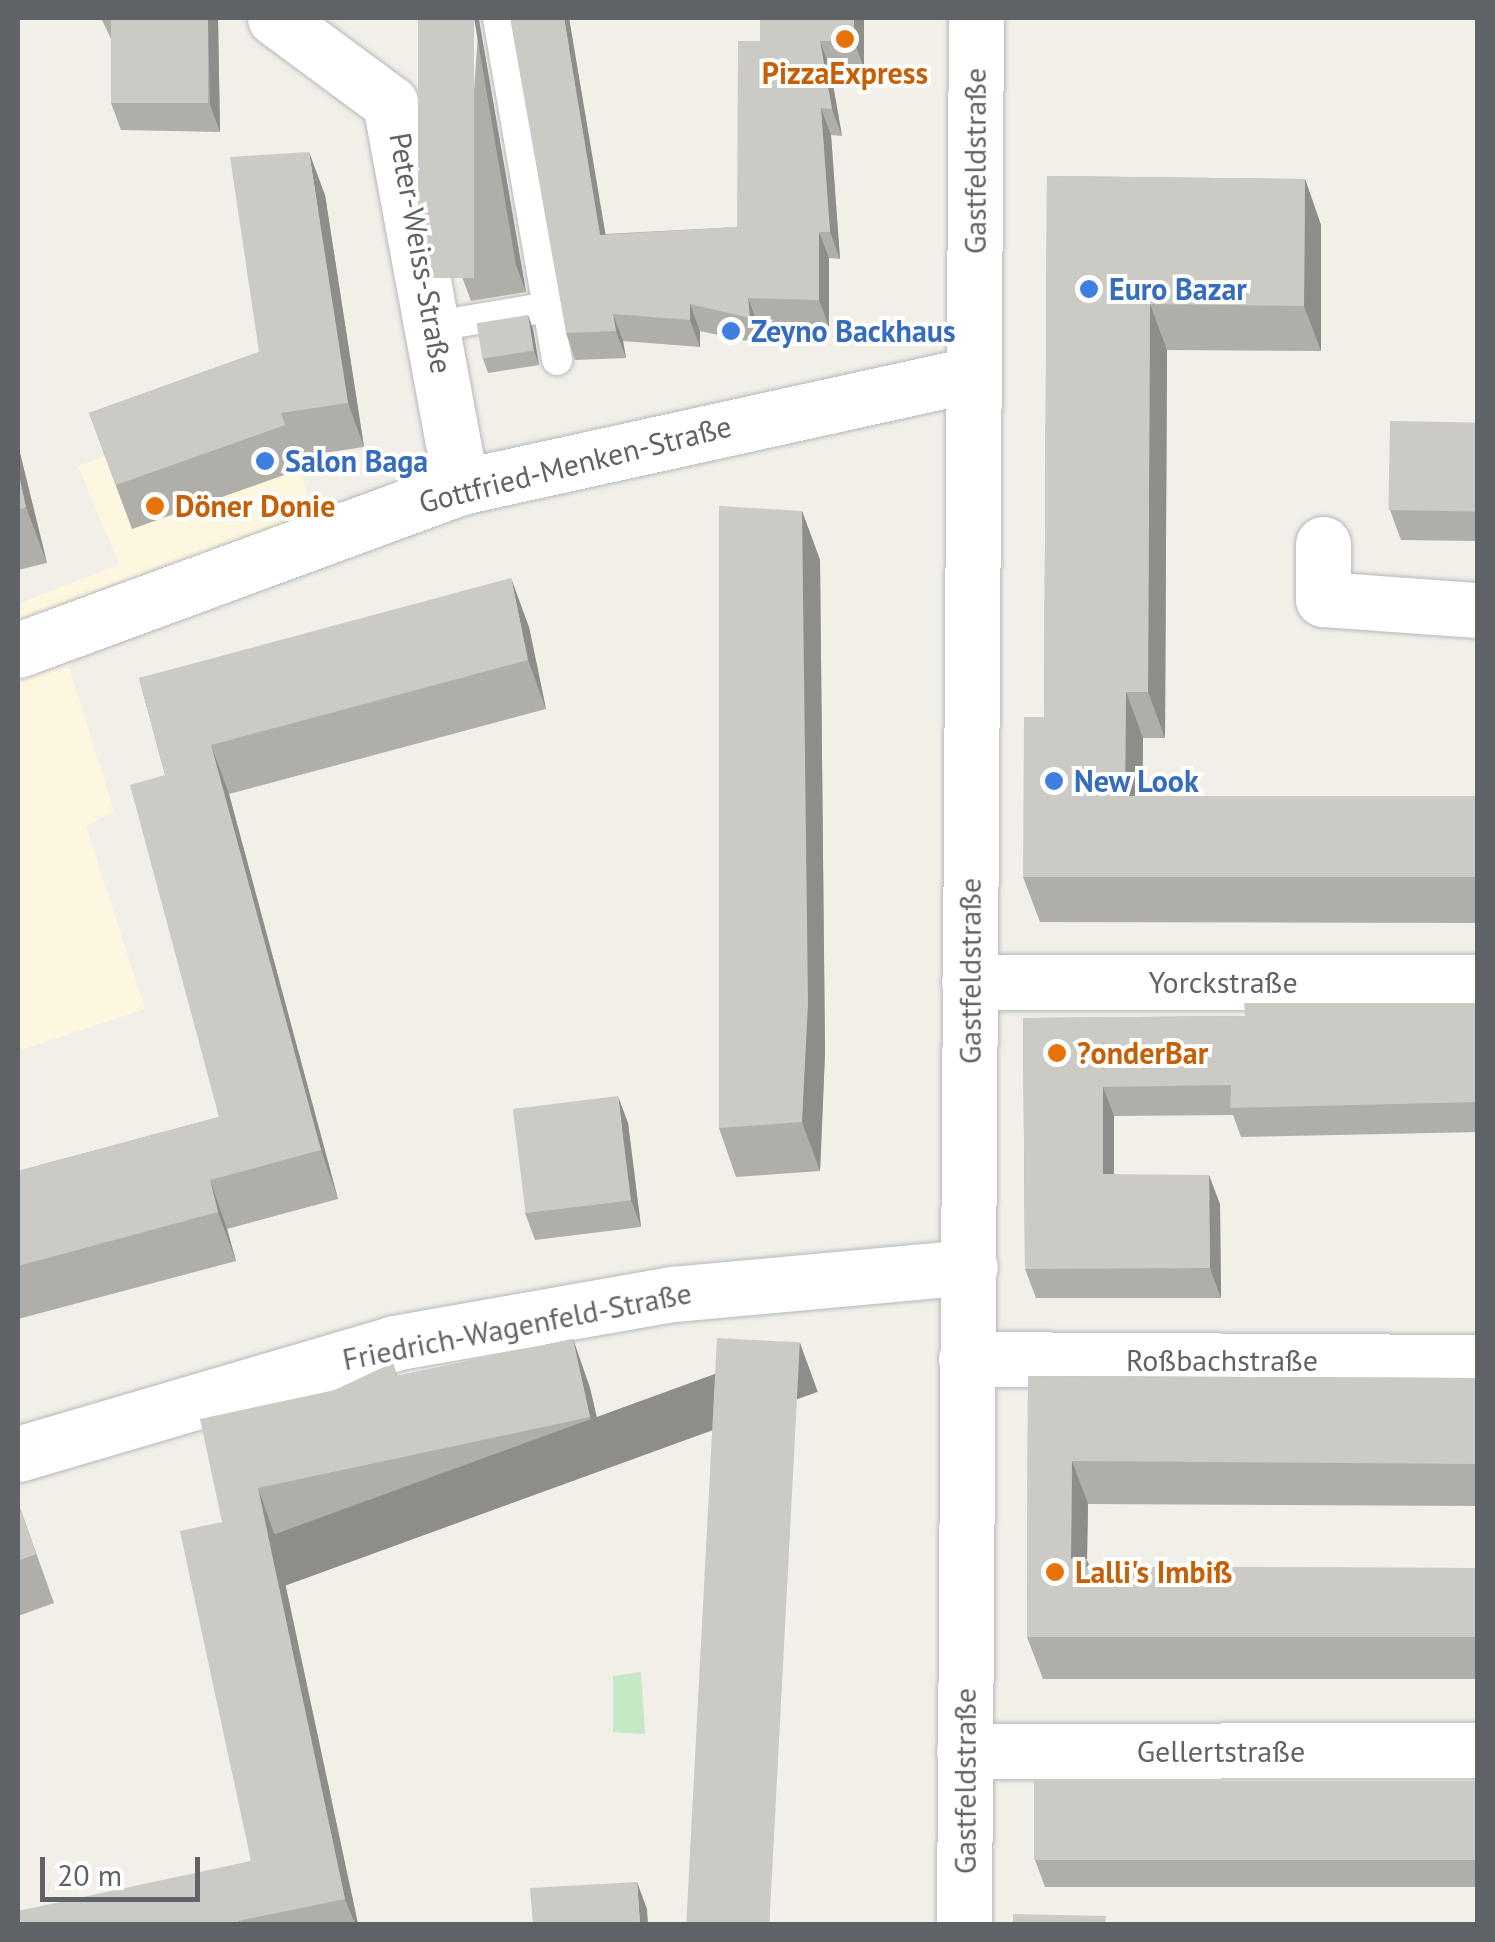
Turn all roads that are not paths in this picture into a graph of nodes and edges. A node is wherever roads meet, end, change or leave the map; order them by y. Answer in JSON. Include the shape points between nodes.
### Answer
{"nodes":[{"id":1,"x":275,"y":18,"type":"edge"},
{"id":2,"x":498,"y":18,"type":"edge"},
{"id":3,"x":976,"y":18,"type":"edge"},
{"id":4,"x":548,"y":308,"type":"junction"},
{"id":5,"x":436,"y":326,"type":"junction"},
{"id":6,"x":557,"y":360,"type":"dead end"},
{"id":7,"x":974,"y":374,"type":"junction"},
{"id":8,"x":461,"y":486,"type":"junction"},
{"id":9,"x":1323,"y":544,"type":"dead end"},
{"id":10,"x":1478,"y":610,"type":"edge"},
{"id":11,"x":18,"y":650,"type":"edge"},
{"id":12,"x":969,"y":982,"type":"junction"},
{"id":13,"x":1478,"y":982,"type":"edge"},
{"id":14,"x":970,"y":1267,"type":"junction"},
{"id":15,"x":966,"y":1359,"type":"junction"},
{"id":16,"x":1478,"y":1362,"type":"edge"},
{"id":17,"x":18,"y":1454,"type":"edge"},
{"id":18,"x":1478,"y":1750,"type":"edge"},
{"id":19,"x":964,"y":1751,"type":"junction"},
{"id":20,"x":964,"y":1924,"type":"edge"}],
"edges":[{"from":1,"to":5,"type":"street","name":"Peter-Weiss-Straße","via":[[390,103]]},
{"from":2,"to":4,"type":"lane"},
{"from":3,"to":7,"type":"street","name":"Gastfeldstraße"},
{"from":4,"to":5,"type":"lane"},
{"from":4,"to":6,"type":"lane"},
{"from":5,"to":8,"type":"street","name":"Peter-Weiss-Straße"},
{"from":7,"to":8,"type":"street","name":"Gottfried-Menken-Straße"},
{"from":7,"to":12,"type":"street","name":"Gastfeldstraße"},
{"from":8,"to":11,"type":"street","name":"Gottfried-Menken-Straße"},
{"from":9,"to":10,"type":"street","via":[[1323,599]]},
{"from":12,"to":13,"type":"street","name":"Yorckstraße"},
{"from":12,"to":14,"type":"street","name":"Gastfeldstraße"},
{"from":14,"to":15,"type":"street","name":"Gastfeldstraße"},
{"from":14,"to":17,"type":"street","name":"Friedrich-Wagenfeld-Straße","via":[[657,1296],[394,1343]]},
{"from":15,"to":16,"type":"street","name":"Roßbachstraße"},
{"from":15,"to":19,"type":"street","name":"Gastfeldstraße"},
{"from":18,"to":19,"type":"street","name":"Gellertstraße"},
{"from":19,"to":20,"type":"street","name":"Gastfeldstraße"}]}
